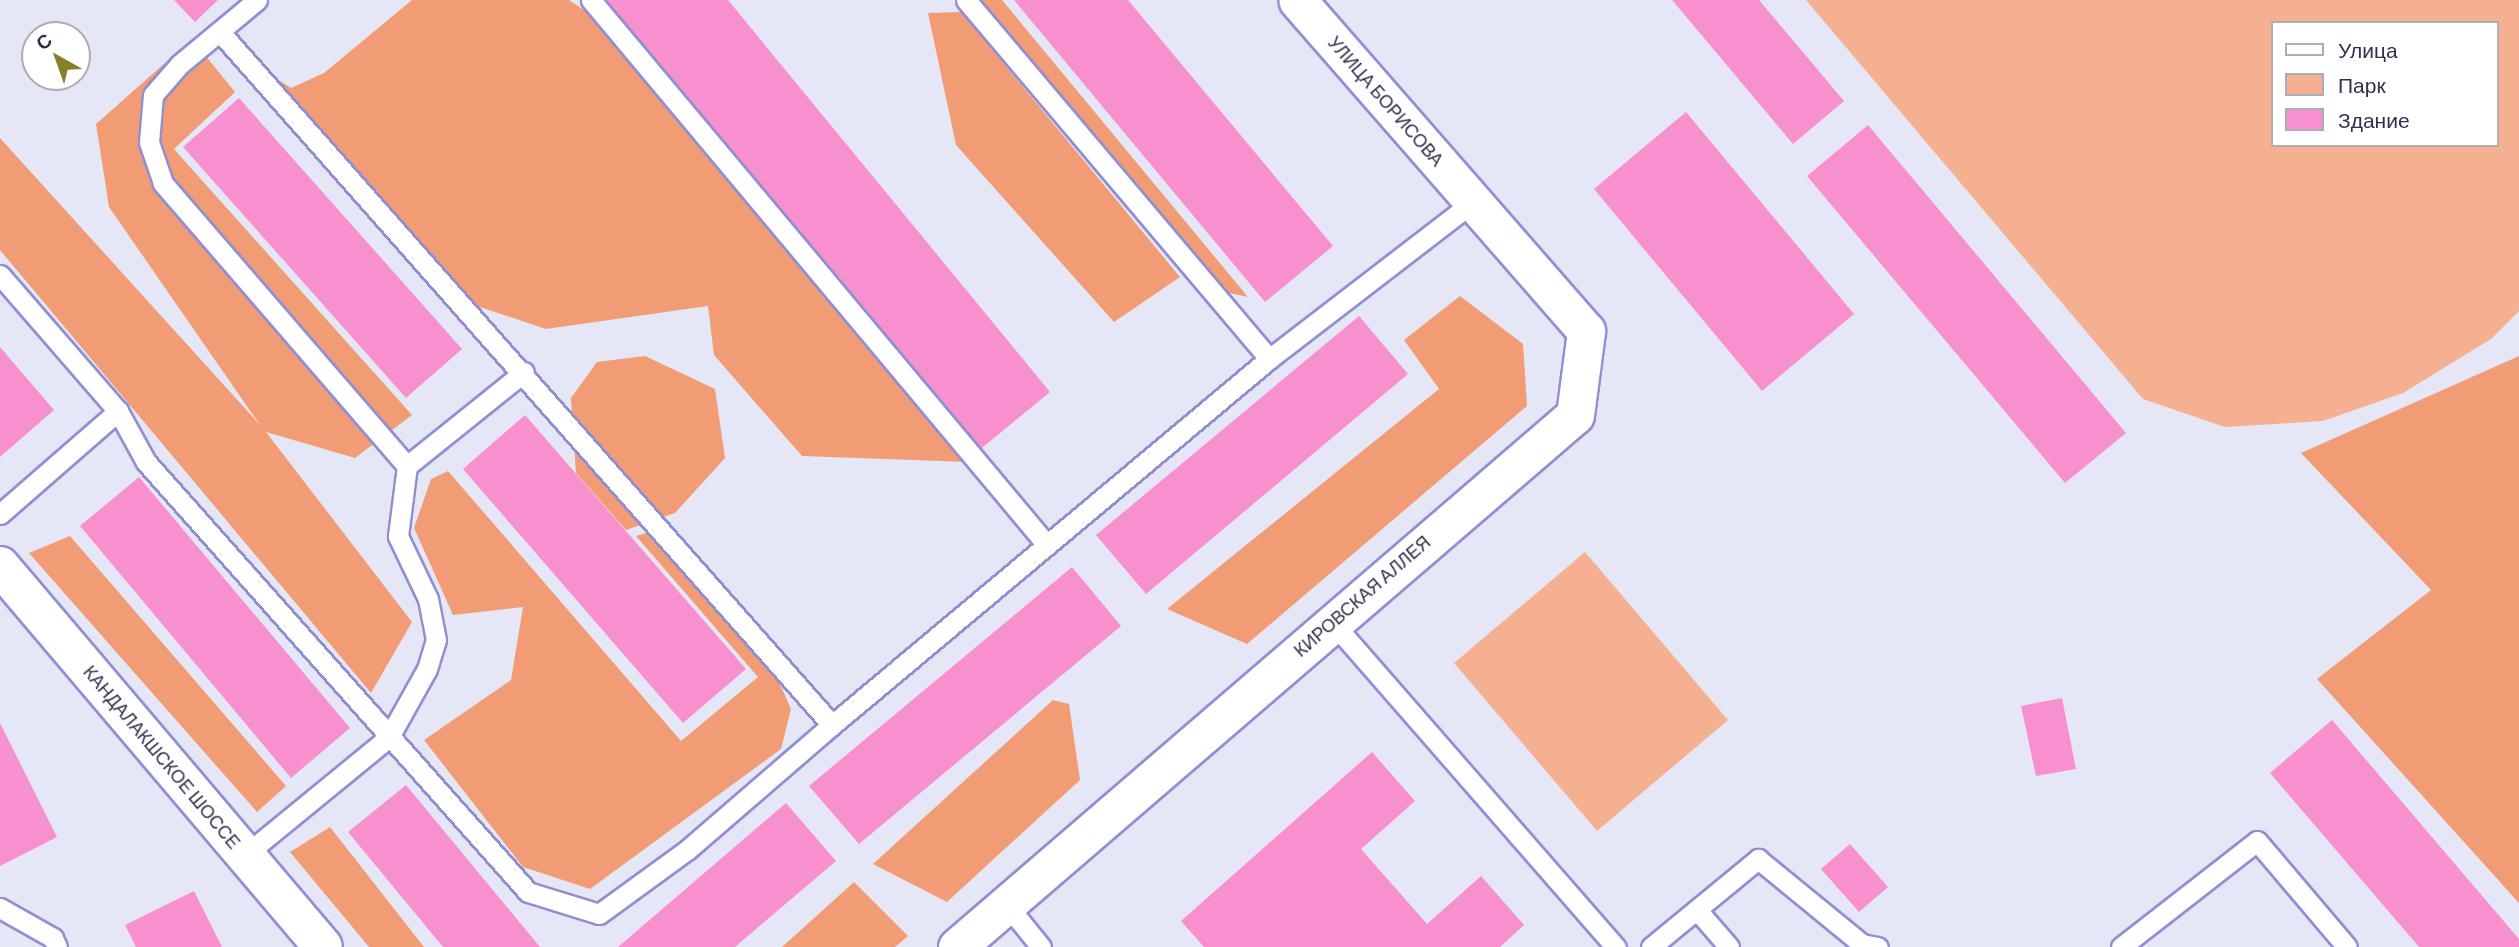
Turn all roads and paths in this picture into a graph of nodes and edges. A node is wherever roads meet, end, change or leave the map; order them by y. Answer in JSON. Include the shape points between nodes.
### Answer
{"nodes":[{"id":1,"x":257,"y":0,"type":"edge"},
{"id":2,"x":590,"y":0,"type":"edge"},
{"id":3,"x":966,"y":0,"type":"edge"},
{"id":4,"x":1297,"y":0,"type":"edge"},
{"id":5,"x":220,"y":32,"type":"junction"},
{"id":6,"x":1474,"y":201,"type":"junction"},
{"id":7,"x":0,"y":275,"type":"edge"},
{"id":8,"x":1269,"y":359,"type":"junction"},
{"id":9,"x":523,"y":372,"type":"junction"},
{"id":10,"x":118,"y":411,"type":"junction"},
{"id":11,"x":407,"y":466,"type":"junction"},
{"id":12,"x":0,"y":513,"type":"edge"},
{"id":13,"x":1047,"y":545,"type":"junction"},
{"id":14,"x":1,"y":570,"type":"edge"},
{"id":15,"x":1332,"y":622,"type":"junction"},
{"id":16,"x":832,"y":725,"type":"junction"},
{"id":17,"x":389,"y":737,"type":"junction"},
{"id":18,"x":245,"y":855,"type":"junction"},
{"id":19,"x":1007,"y":905,"type":"junction"},
{"id":20,"x":0,"y":908,"type":"edge"},
{"id":21,"x":1697,"y":910,"type":"junction"},
{"id":22,"x":57,"y":947,"type":"edge"},
{"id":23,"x":323,"y":947,"type":"edge"},
{"id":24,"x":957,"y":947,"type":"edge"},
{"id":25,"x":1041,"y":947,"type":"edge"},
{"id":26,"x":1616,"y":947,"type":"edge"},
{"id":27,"x":1651,"y":947,"type":"edge"},
{"id":28,"x":1729,"y":947,"type":"edge"},
{"id":29,"x":1878,"y":947,"type":"edge"},
{"id":30,"x":2121,"y":947,"type":"edge"},
{"id":31,"x":2347,"y":947,"type":"edge"}],
"edges":[{"from":1,"to":5,"type":"lane"},
{"from":2,"to":13,"type":"lane"},
{"from":3,"to":8,"type":"lane"},
{"from":4,"to":6,"type":"street","name":"УЛИЦА БОРИСОВА"},
{"from":5,"to":9,"type":"lane"},
{"from":5,"to":11,"type":"lane","via":[[180,64],[153,95],[149,142],[163,183]]},
{"from":6,"to":8,"type":"lane"},
{"from":6,"to":15,"type":"street","name":"КИРОВСКАЯ АЛЛЕЯ","via":[[1586,331],[1575,415]]},
{"from":7,"to":10,"type":"lane"},
{"from":8,"to":13,"type":"lane"},
{"from":9,"to":11,"type":"lane"},
{"from":9,"to":16,"type":"lane"},
{"from":10,"to":12,"type":"lane"},
{"from":10,"to":17,"type":"lane","via":[[146,462]]},
{"from":11,"to":17,"type":"lane","via":[[398,536],[428,599],[436,640],[427,669]]},
{"from":13,"to":16,"type":"lane"},
{"from":14,"to":18,"type":"main road","name":"КАНДАЛАКШСКОЕ ШОССЕ"},
{"from":15,"to":19,"type":"street","name":"КИРОВСКАЯ АЛЛЕЯ"},
{"from":15,"to":26,"type":"lane"},
{"from":16,"to":17,"type":"lane","via":[[687,850],[599,914],[528,892]]},
{"from":17,"to":18,"type":"lane"},
{"from":18,"to":23,"type":"main road","name":"КАНДАЛАКШСКОЕ ШОССЕ"},
{"from":19,"to":24,"type":"street","name":"КИРОВСКАЯ АЛЛЕЯ"},
{"from":19,"to":25,"type":"lane"},
{"from":20,"to":22,"type":"lane","via":[[53,938]]},
{"from":21,"to":27,"type":"lane"},
{"from":21,"to":28,"type":"lane"},
{"from":21,"to":29,"type":"lane","via":[[1758,859],[1862,944]]},
{"from":30,"to":31,"type":"lane","via":[[2257,841]]}]}
